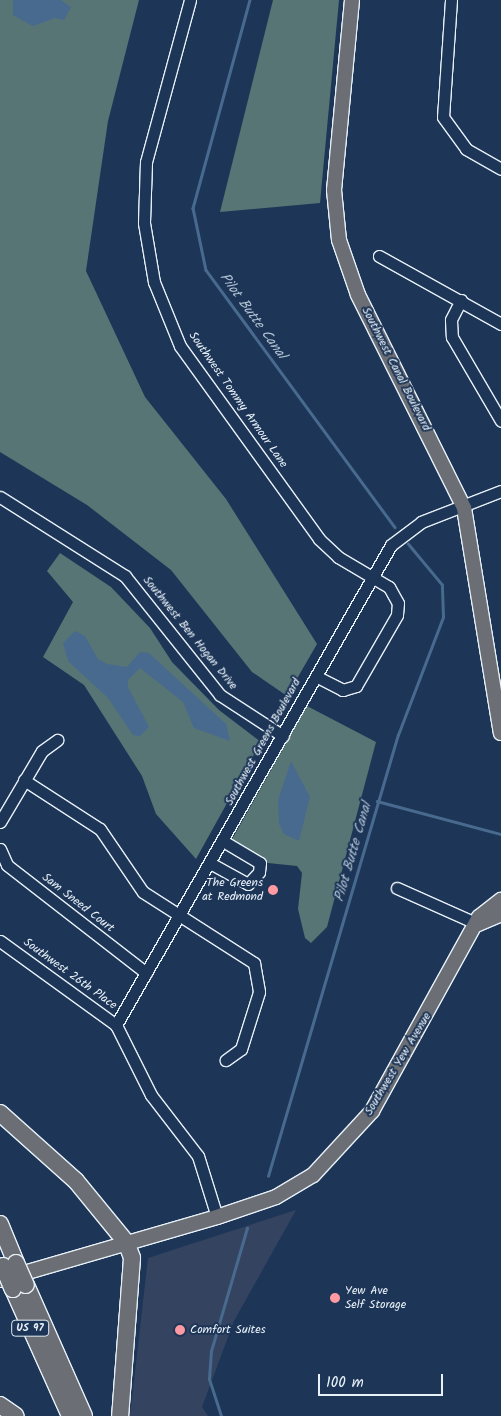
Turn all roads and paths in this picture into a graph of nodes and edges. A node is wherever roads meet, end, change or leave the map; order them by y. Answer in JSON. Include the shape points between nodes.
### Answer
{"nodes":[{"id":1,"x":190,"y":0,"type":"edge"},
{"id":2,"x":352,"y":0,"type":"edge"},
{"id":3,"x":451,"y":0,"type":"edge"},
{"id":4,"x":501,"y":169,"type":"edge"},
{"id":5,"x":379,"y":256,"type":"dead end"},
{"id":6,"x":461,"y":300,"type":"junction"},
{"id":7,"x":501,"y":324,"type":"edge"},
{"id":8,"x":501,"y":421,"type":"edge"},
{"id":9,"x":501,"y":491,"type":"edge"},
{"id":10,"x":0,"y":497,"type":"edge"},
{"id":11,"x":464,"y":508,"type":"junction"},
{"id":12,"x":373,"y":574,"type":"junction"},
{"id":13,"x":316,"y":676,"type":"junction"},
{"id":14,"x":501,"y":733,"type":"edge"},
{"id":15,"x":283,"y":736,"type":"junction"},
{"id":16,"x":57,"y":740,"type":"dead end"},
{"id":17,"x":24,"y":780,"type":"junction"},
{"id":18,"x":0,"y":822,"type":"edge"},
{"id":19,"x":223,"y":841,"type":"junction"},
{"id":20,"x":0,"y":849,"type":"edge"},
{"id":21,"x":210,"y":863,"type":"junction"},
{"id":22,"x":397,"y":888,"type":"dead end"},
{"id":23,"x":501,"y":900,"type":"edge"},
{"id":24,"x":501,"y":914,"type":"edge"},
{"id":25,"x":180,"y":916,"type":"junction"},
{"id":26,"x":478,"y":924,"type":"junction"},
{"id":27,"x":0,"y":940,"type":"edge"},
{"id":28,"x":146,"y":973,"type":"junction"},
{"id":29,"x":116,"y":1025,"type":"junction"},
{"id":30,"x":226,"y":1060,"type":"dead end"},
{"id":31,"x":0,"y":1113,"type":"edge"},
{"id":32,"x":217,"y":1217,"type":"junction"},
{"id":33,"x":0,"y":1224,"type":"edge"},
{"id":34,"x":126,"y":1242,"type":"junction"},
{"id":35,"x":10,"y":1274,"type":"edge"},
{"id":36,"x":0,"y":1406,"type":"edge"},
{"id":37,"x":16,"y":1416,"type":"edge"},
{"id":38,"x":70,"y":1416,"type":"edge"},
{"id":39,"x":84,"y":1416,"type":"edge"},
{"id":40,"x":120,"y":1416,"type":"edge"}],
"edges":[{"from":1,"to":12,"type":"street","name":"Southwest Tommy Armour Lane","via":[[146,162],[144,223],[154,282],[180,346],[319,539],[338,557]]},
{"from":2,"to":11,"type":"main road","name":"Southwest Canal Boulevard","via":[[334,190],[339,240],[358,295]]},
{"from":3,"to":4,"type":"street","via":[[443,117],[466,149]]},
{"from":5,"to":6,"type":"street"},
{"from":6,"to":7,"type":"street"},
{"from":6,"to":8,"type":"street","via":[[451,320],[452,337]]},
{"from":9,"to":11,"type":"street","name":"Southwest Greens Boulevard"},
{"from":10,"to":15,"type":"street","name":"Southwest Ben Hogan Drive","via":[[124,576],[220,695]]},
{"from":11,"to":12,"type":"street","name":"Southwest Greens Boulevard","via":[[421,522],[391,545]]},
{"from":11,"to":14,"type":"main road","name":"Southwest Canal Boulevard"},
{"from":12,"to":13,"type":"street","name":"Southwest Greens Boulevard"},
{"from":12,"to":13,"type":"street","name":"Southwest Tommy Armour Lane","via":[[393,591],[398,615],[356,686],[343,690]]},
{"from":13,"to":15,"type":"street","name":"Southwest Greens Boulevard"},
{"from":15,"to":19,"type":"street","name":"Southwest Greens Boulevard"},
{"from":16,"to":17,"type":"street","via":[[42,751]]},
{"from":17,"to":18,"type":"street"},
{"from":17,"to":25,"type":"street","via":[[86,816],[100,829],[142,892]]},
{"from":19,"to":21,"type":"street","name":"Southwest Greens Boulevard"},
{"from":19,"to":21,"type":"street","via":[[260,863],[259,872],[248,884]]},
{"from":20,"to":28,"type":"street","name":"Sam Sneed Court","via":[[7,865]]},
{"from":21,"to":25,"type":"street","name":"Southwest Greens Boulevard"},
{"from":22,"to":26,"type":"street"},
{"from":23,"to":26,"type":"main road","name":"Southwest Yew Avenue","via":[[479,917]]},
{"from":24,"to":26,"type":"main road"},
{"from":25,"to":28,"type":"street","name":"Southwest Greens Boulevard"},
{"from":25,"to":30,"type":"street","via":[[249,956],[259,971],[260,992],[241,1049]]},
{"from":26,"to":32,"type":"main road","name":"Southwest Yew Avenue","via":[[372,1111],[345,1145],[313,1174],[276,1197]]},
{"from":27,"to":29,"type":"street","name":"Southwest 26th Place"},
{"from":28,"to":29,"type":"street","name":"Southwest Greens Boulevard"},
{"from":29,"to":32,"type":"street","name":"Southwest 26th Place","via":[[151,1095],[198,1156]]},
{"from":31,"to":34,"type":"highway","via":[[59,1163]]},
{"from":32,"to":34,"type":"main road","name":"Southwest Yew Avenue"},
{"from":33,"to":35,"type":"highway","number":"US 97"},
{"from":34,"to":35,"type":"main road","name":"Southwest Yew Avenue"},
{"from":34,"to":40,"type":"highway","via":[[132,1258]]},
{"from":35,"to":38,"type":"highway","number":"US 97"},
{"from":35,"to":39,"type":"highway","number":"US 97"},
{"from":36,"to":37,"type":"highway"}]}
